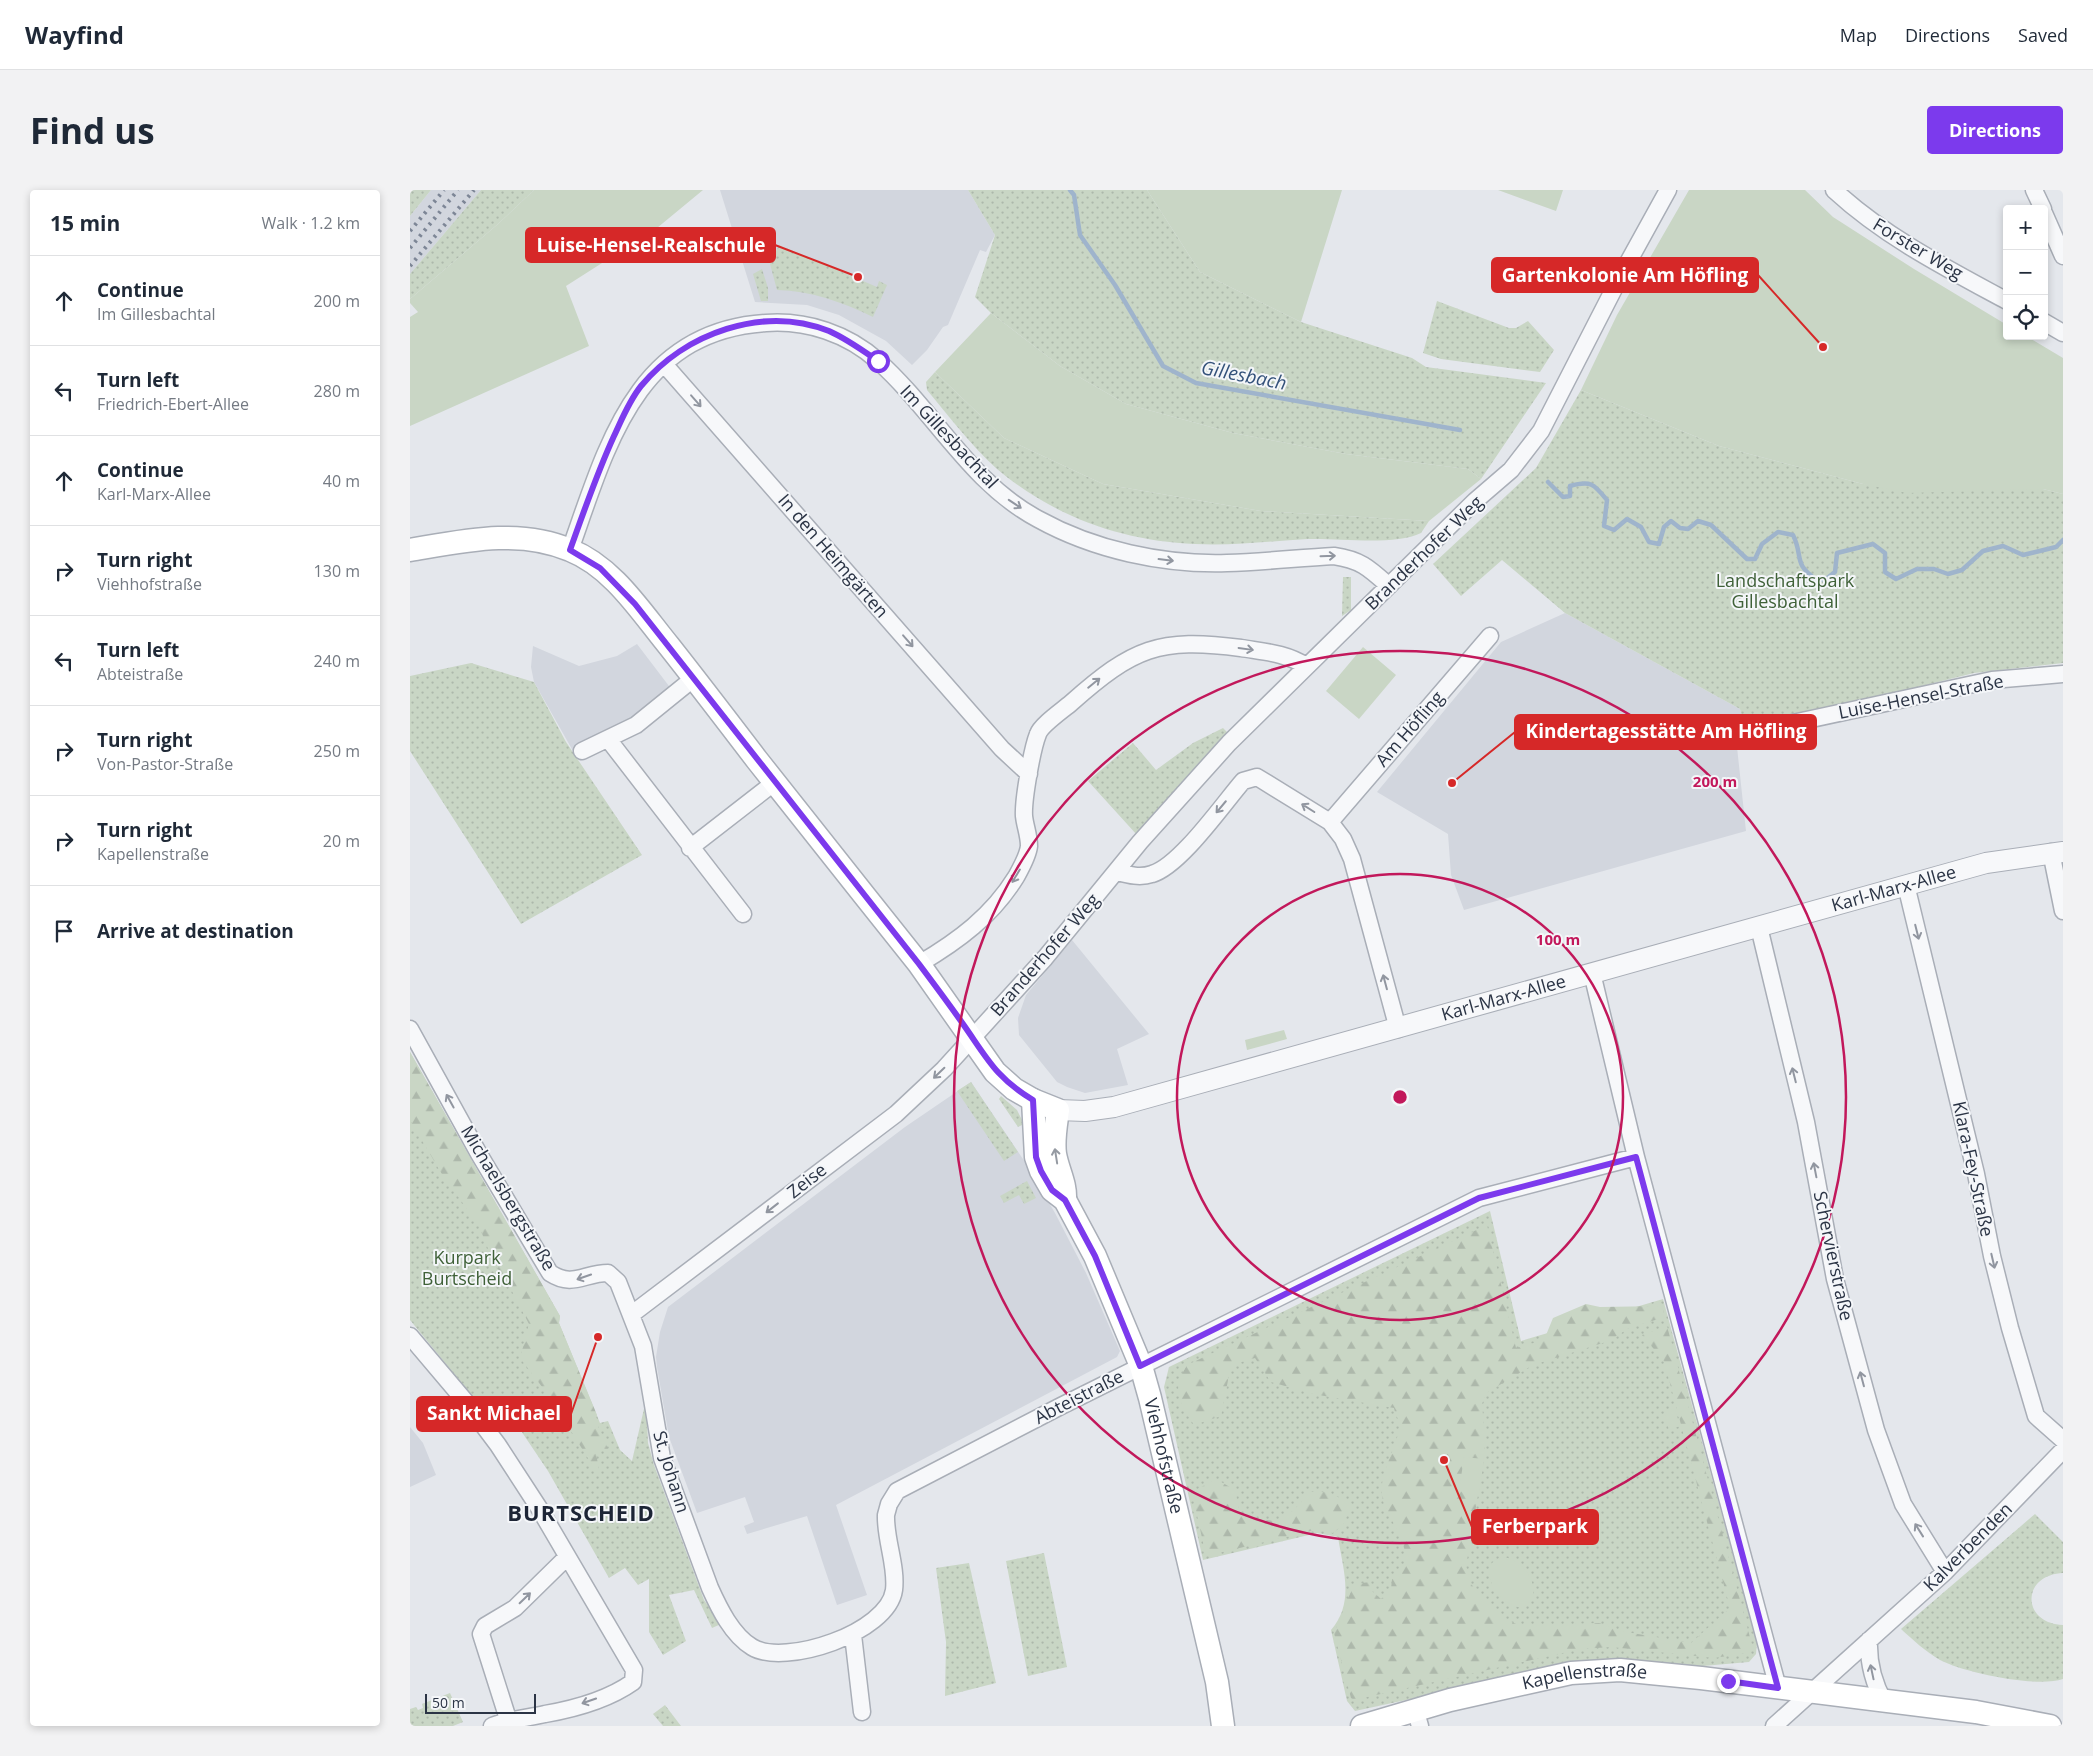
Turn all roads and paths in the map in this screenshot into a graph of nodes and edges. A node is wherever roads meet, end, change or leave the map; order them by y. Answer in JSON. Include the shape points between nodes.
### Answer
{"nodes":[{"id":1,"x":1668,"y":190,"type":"edge"},
{"id":2,"x":1834,"y":190,"type":"edge"},
{"id":3,"x":2034,"y":190,"type":"edge"},
{"id":4,"x":2040,"y":205,"type":"edge"},
{"id":5,"x":2048,"y":222,"type":"edge"},
{"id":6,"x":2063,"y":256,"type":"edge"},
{"id":7,"x":2003,"y":299,"type":"edge"},
{"id":8,"x":2048,"y":324,"type":"edge"},
{"id":9,"x":2062,"y":330,"type":"edge"},
{"id":10,"x":664,"y":364,"type":"junction"},
{"id":11,"x":410,"y":550,"type":"edge"},
{"id":12,"x":570,"y":550,"type":"junction"},
{"id":13,"x":1389,"y":586,"type":"junction"},
{"id":14,"x":1490,"y":636,"type":"dead end"},
{"id":15,"x":1306,"y":666,"type":"junction"},
{"id":16,"x":2063,"y":674,"type":"edge"},
{"id":17,"x":694,"y":678,"type":"junction"},
{"id":18,"x":1751,"y":732,"type":"dead end"},
{"id":19,"x":608,"y":739,"type":"junction"},
{"id":20,"x":582,"y":751,"type":"dead end"},
{"id":21,"x":1029,"y":774,"type":"junction"},
{"id":22,"x":775,"y":782,"type":"junction"},
{"id":23,"x":1330,"y":822,"type":"junction"},
{"id":24,"x":690,"y":848,"type":"junction"},
{"id":25,"x":2057,"y":852,"type":"edge"},
{"id":26,"x":1118,"y":872,"type":"junction"},
{"id":27,"x":1906,"y":885,"type":"junction"},
{"id":28,"x":2063,"y":911,"type":"edge"},
{"id":29,"x":743,"y":914,"type":"dead end"},
{"id":30,"x":1759,"y":927,"type":"junction"},
{"id":31,"x":919,"y":964,"type":"junction"},
{"id":32,"x":1592,"y":973,"type":"junction"},
{"id":33,"x":410,"y":1029,"type":"edge"},
{"id":34,"x":1398,"y":1029,"type":"junction"},
{"id":35,"x":972,"y":1037,"type":"junction"},
{"id":36,"x":1033,"y":1100,"type":"junction"},
{"id":37,"x":1058,"y":1110,"type":"junction"},
{"id":38,"x":1636,"y":1157,"type":"junction"},
{"id":39,"x":1065,"y":1200,"type":"junction"},
{"id":40,"x":632,"y":1314,"type":"junction"},
{"id":41,"x":410,"y":1336,"type":"edge"},
{"id":42,"x":1140,"y":1366,"type":"junction"},
{"id":43,"x":2063,"y":1440,"type":"edge"},
{"id":44,"x":2063,"y":1450,"type":"edge"},
{"id":45,"x":889,"y":1504,"type":"joint"},
{"id":46,"x":567,"y":1558,"type":"junction"},
{"id":47,"x":1945,"y":1572,"type":"junction"},
{"id":48,"x":853,"y":1635,"type":"junction"},
{"id":49,"x":1868,"y":1640,"type":"junction"},
{"id":50,"x":1778,"y":1688,"type":"junction"},
{"id":51,"x":1811,"y":1693,"type":"junction"},
{"id":52,"x":1884,"y":1702,"type":"junction"},
{"id":53,"x":862,"y":1712,"type":"dead end"},
{"id":54,"x":1418,"y":1718,"type":"edge"},
{"id":55,"x":508,"y":1719,"type":"junction"},
{"id":56,"x":546,"y":1720,"type":"edge"},
{"id":57,"x":492,"y":1726,"type":"edge"},
{"id":58,"x":1223,"y":1726,"type":"edge"},
{"id":59,"x":1362,"y":1726,"type":"edge"},
{"id":60,"x":1774,"y":1726,"type":"edge"},
{"id":61,"x":2050,"y":1726,"type":"edge"}],
"edges":[{"from":1,"to":13,"type":"street","name":"Branderhofer Weg","via":[[1560,397],[1527,452]]},
{"from":2,"to":7,"type":"street","name":"Forster Weg","via":[[1857,212],[1895,239]]},
{"from":3,"to":4,"type":"street"},
{"from":5,"to":6,"type":"street"},
{"from":8,"to":9,"type":"street"},
{"from":10,"to":12,"type":"street","name":"Im Gillesbachtal","via":[[641,386],[625,411],[598,471]]},
{"from":10,"to":13,"type":"street","name":"Im Gillesbachtal","one_way":true,"via":[[713,332],[744,324],[800,323],[828,331],[878,361],[975,470],[1005,497],[1036,519],[1071,535],[1128,553],[1181,561],[1225,564],[1334,556],[1350,558],[1362,562]]},
{"from":10,"to":21,"type":"street","name":"In den Heimgärten","one_way":true,"via":[[1002,749]]},
{"from":11,"to":12,"type":"main road","name":"Karl-Marx-Allee","via":[[504,537]]},
{"from":12,"to":17,"type":"main road","name":"Karl-Marx-Allee","via":[[595,564],[614,580]]},
{"from":13,"to":15,"type":"street","name":"Branderhofer Weg"},
{"from":14,"to":23,"type":"street","name":"Am Höfling"},
{"from":21,"to":15,"type":"street","one_way":true,"via":[[1038,732],[1114,668],[1144,651],[1162,646],[1205,643],[1293,657]]},
{"from":15,"to":26,"type":"street","name":"Branderhofer Weg","via":[[1229,742],[1140,842]]},
{"from":16,"to":18,"type":"street","name":"Luise-Hensel-Straße","via":[[1992,680]]},
{"from":17,"to":19,"type":"street","via":[[636,725]]},
{"from":17,"to":22,"type":"main road","name":"Karl-Marx-Allee"},
{"from":19,"to":20,"type":"street"},
{"from":19,"to":24,"type":"street"},
{"from":21,"to":31,"type":"street","one_way":true,"via":[[1024,815],[1029,846],[1023,866],[986,916],[957,941]]},
{"from":22,"to":24,"type":"street"},
{"from":22,"to":31,"type":"main road","name":"Karl-Marx-Allee"},
{"from":23,"to":26,"type":"street","one_way":true,"via":[[1257,777],[1243,781],[1185,851],[1153,874],[1135,876]]},
{"from":34,"to":23,"type":"street","one_way":true,"via":[[1352,859]]},
{"from":24,"to":29,"type":"street"},
{"from":25,"to":27,"type":"street","name":"Karl-Marx-Allee","via":[[1986,863]]},
{"from":25,"to":28,"type":"street"},
{"from":26,"to":35,"type":"street","name":"Branderhofer Weg"},
{"from":27,"to":30,"type":"street","name":"Karl-Marx-Allee"},
{"from":27,"to":43,"type":"street","name":"Klara-Fey-Straße","one_way":true,"via":[[2010,1328],[2036,1416]]},
{"from":30,"to":32,"type":"street","name":"Karl-Marx-Allee"},
{"from":47,"to":30,"type":"street","name":"Schervierstraße","one_way":true,"via":[[1903,1504],[1876,1430],[1835,1279],[1806,1122]]},
{"from":31,"to":35,"type":"main road","name":"Karl-Marx-Allee"},
{"from":32,"to":34,"type":"street","name":"Karl-Marx-Allee"},
{"from":32,"to":38,"type":"street"},
{"from":40,"to":33,"type":"street","name":"Michaelsbergstraße","one_way":true,"via":[[618,1282],[608,1273],[596,1273],[571,1281],[560,1280],[550,1273]]},
{"from":34,"to":37,"type":"street","name":"Karl-Marx-Allee","via":[[1114,1107],[1084,1112]]},
{"from":35,"to":36,"type":"main road","name":"Karl-Marx-Allee","via":[[996,1072],[1014,1089]]},
{"from":35,"to":40,"type":"street","name":"Zeise","one_way":true,"via":[[896,1114]]},
{"from":36,"to":37,"type":"main road","name":"Karl-Marx-Allee"},
{"from":36,"to":39,"type":"main road","name":"Viehhofstraße","via":[[1036,1157],[1052,1190]]},
{"from":39,"to":37,"type":"main road","name":"Viehhofstraße","one_way":true,"via":[[1066,1187],[1055,1153]]},
{"from":38,"to":42,"type":"street","name":"Abteistraße","via":[[1479,1198]]},
{"from":38,"to":50,"type":"street"},
{"from":39,"to":42,"type":"main road","name":"Viehhofstraße","via":[[1095,1256]]},
{"from":40,"to":48,"type":"street","name":"St. Johann","via":[[643,1346],[662,1458],[710,1588],[741,1638],[752,1647],[768,1653],[791,1652]]},
{"from":41,"to":46,"type":"street","via":[[498,1445]]},
{"from":42,"to":45,"type":"street","name":"Abteistraße","via":[[897,1491]]},
{"from":42,"to":58,"type":"main road","name":"Viehhofstraße","via":[[1206,1634]]},
{"from":44,"to":47,"type":"street","name":"Kalverbenden"},
{"from":45,"to":48,"type":"street","name":"St. Johann","via":[[886,1519],[894,1591],[886,1610]]},
{"from":55,"to":46,"type":"street","one_way":true,"via":[[481,1634],[485,1626],[514,1608]]},
{"from":46,"to":56,"type":"street","one_way":true,"via":[[628,1657],[634,1670],[633,1682],[621,1690]]},
{"from":47,"to":49,"type":"street","name":"Kalverbenden"},
{"from":48,"to":53,"type":"street"},
{"from":49,"to":51,"type":"street","name":"Kalverbenden"},
{"from":52,"to":49,"type":"street","one_way":true,"via":[[1874,1685]]},
{"from":50,"to":51,"type":"main road","name":"Kapellenstraße"},
{"from":50,"to":54,"type":"main road","name":"Kapellenstraße","via":[[1662,1673],[1601,1670],[1544,1679]]},
{"from":51,"to":52,"type":"main road","name":"Kapellenstraße"},
{"from":51,"to":60,"type":"street","name":"Kalverbenden"},
{"from":52,"to":61,"type":"main road","name":"Kapellenstraße","via":[[1976,1712]]},
{"from":54,"to":59,"type":"main road","name":"Kapellenstraße"},
{"from":55,"to":56,"type":"street"},
{"from":55,"to":57,"type":"street"}]}
